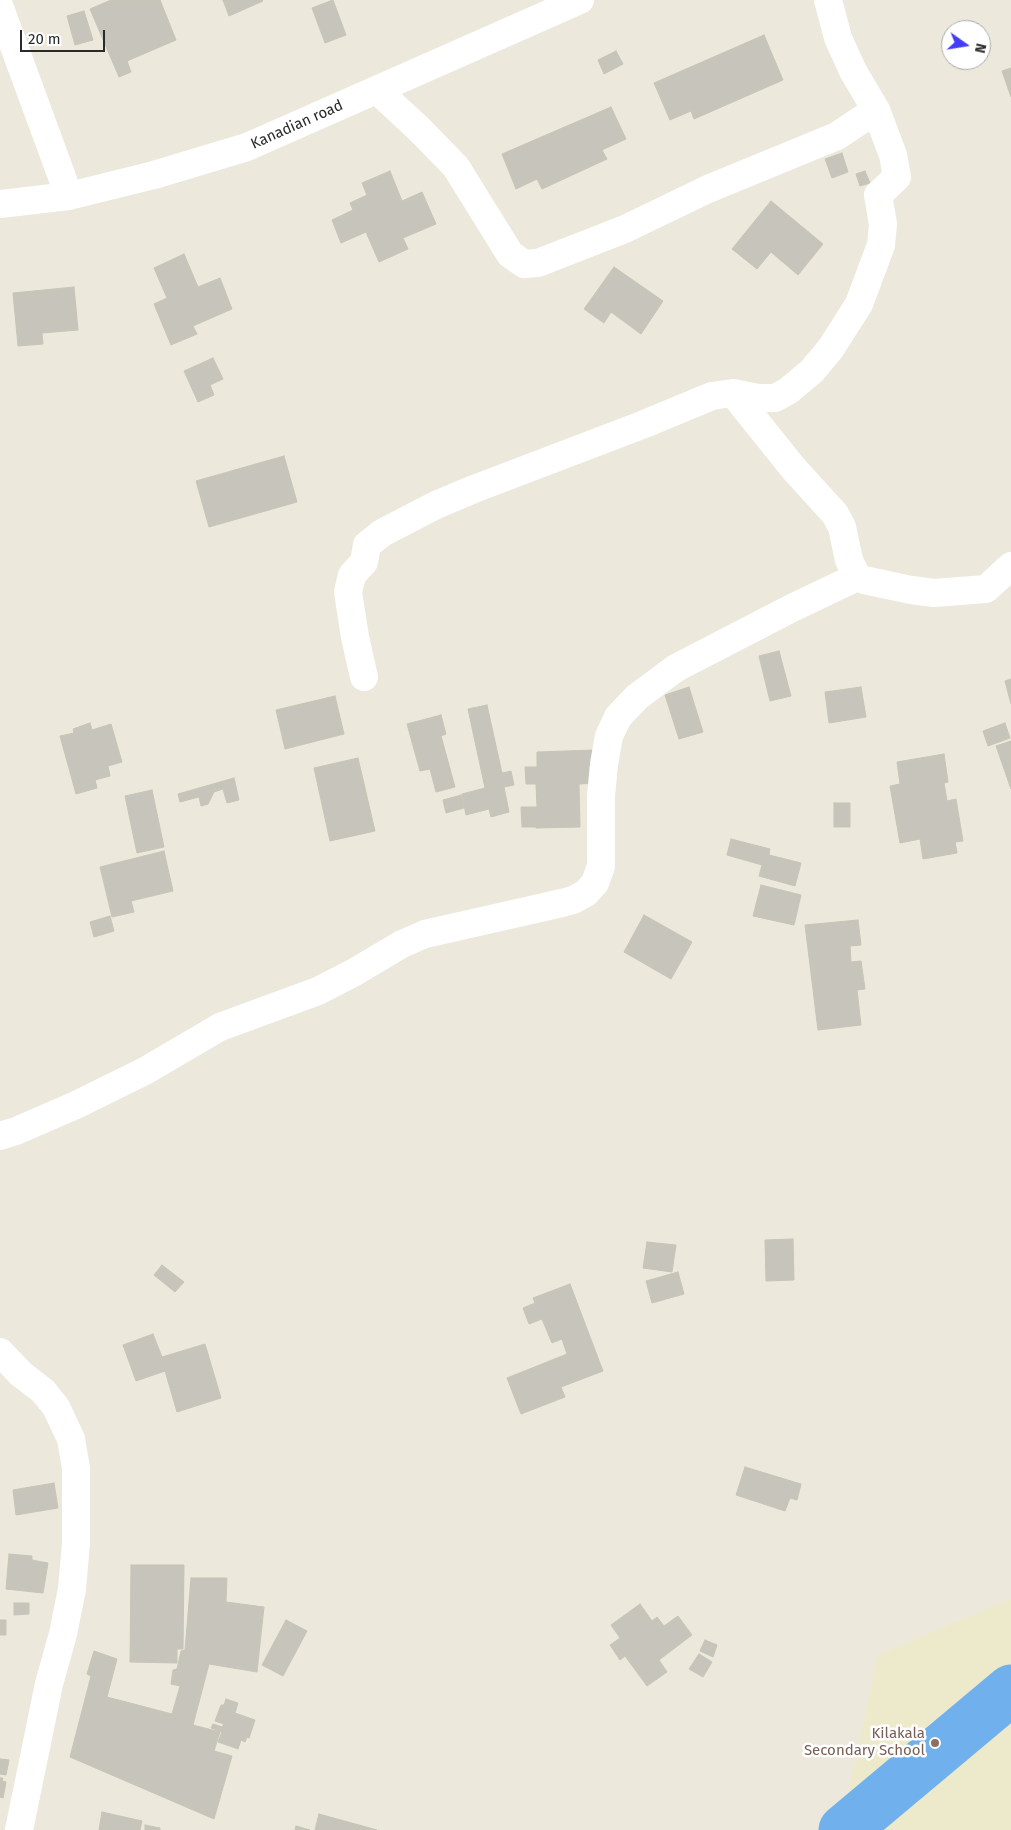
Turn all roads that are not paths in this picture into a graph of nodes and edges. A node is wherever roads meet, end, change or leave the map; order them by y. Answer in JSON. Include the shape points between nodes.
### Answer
{"nodes":[{"id":1,"x":580,"y":0,"type":"edge"},
{"id":2,"x":828,"y":0,"type":"edge"},
{"id":3,"x":0,"y":8,"type":"edge"},
{"id":4,"x":378,"y":90,"type":"junction"},
{"id":5,"x":876,"y":110,"type":"junction"},
{"id":6,"x":69,"y":196,"type":"junction"},
{"id":7,"x":0,"y":204,"type":"edge"},
{"id":8,"x":733,"y":393,"type":"junction"},
{"id":9,"x":1011,"y":566,"type":"edge"},
{"id":10,"x":857,"y":577,"type":"junction"},
{"id":11,"x":364,"y":677,"type":"dead end"},
{"id":12,"x":0,"y":1136,"type":"edge"},
{"id":13,"x":0,"y":1352,"type":"edge"},
{"id":14,"x":19,"y":1830,"type":"edge"}],
"edges":[{"from":1,"to":4,"type":"street","name":"Kanadian road"},
{"from":2,"to":5,"type":"street","via":[[838,38]]},
{"from":3,"to":6,"type":"street"},
{"from":4,"to":5,"type":"street","via":[[456,167],[510,254],[524,264],[538,263],[625,229],[837,136]]},
{"from":4,"to":6,"type":"street","name":"Kanadian road","via":[[248,148]]},
{"from":5,"to":8,"type":"street","via":[[893,155],[897,177],[878,195],[883,224],[881,245],[859,304],[822,360],[788,391],[775,398]]},
{"from":6,"to":7,"type":"street","name":"Kanadian road"},
{"from":8,"to":10,"type":"street","via":[[835,514]]},
{"from":8,"to":11,"type":"street","via":[[712,396],[474,489],[382,533],[367,545],[364,562],[352,575],[348,592]]},
{"from":9,"to":10,"type":"street","via":[[986,590],[911,590]]},
{"from":10,"to":12,"type":"street","via":[[676,668],[625,709],[608,736],[601,796],[601,866],[595,883],[586,893],[568,901],[410,940],[318,990],[220,1027],[145,1072]]},
{"from":13,"to":14,"type":"street","via":[[56,1407],[71,1439],[76,1468],[72,1589]]}]}
